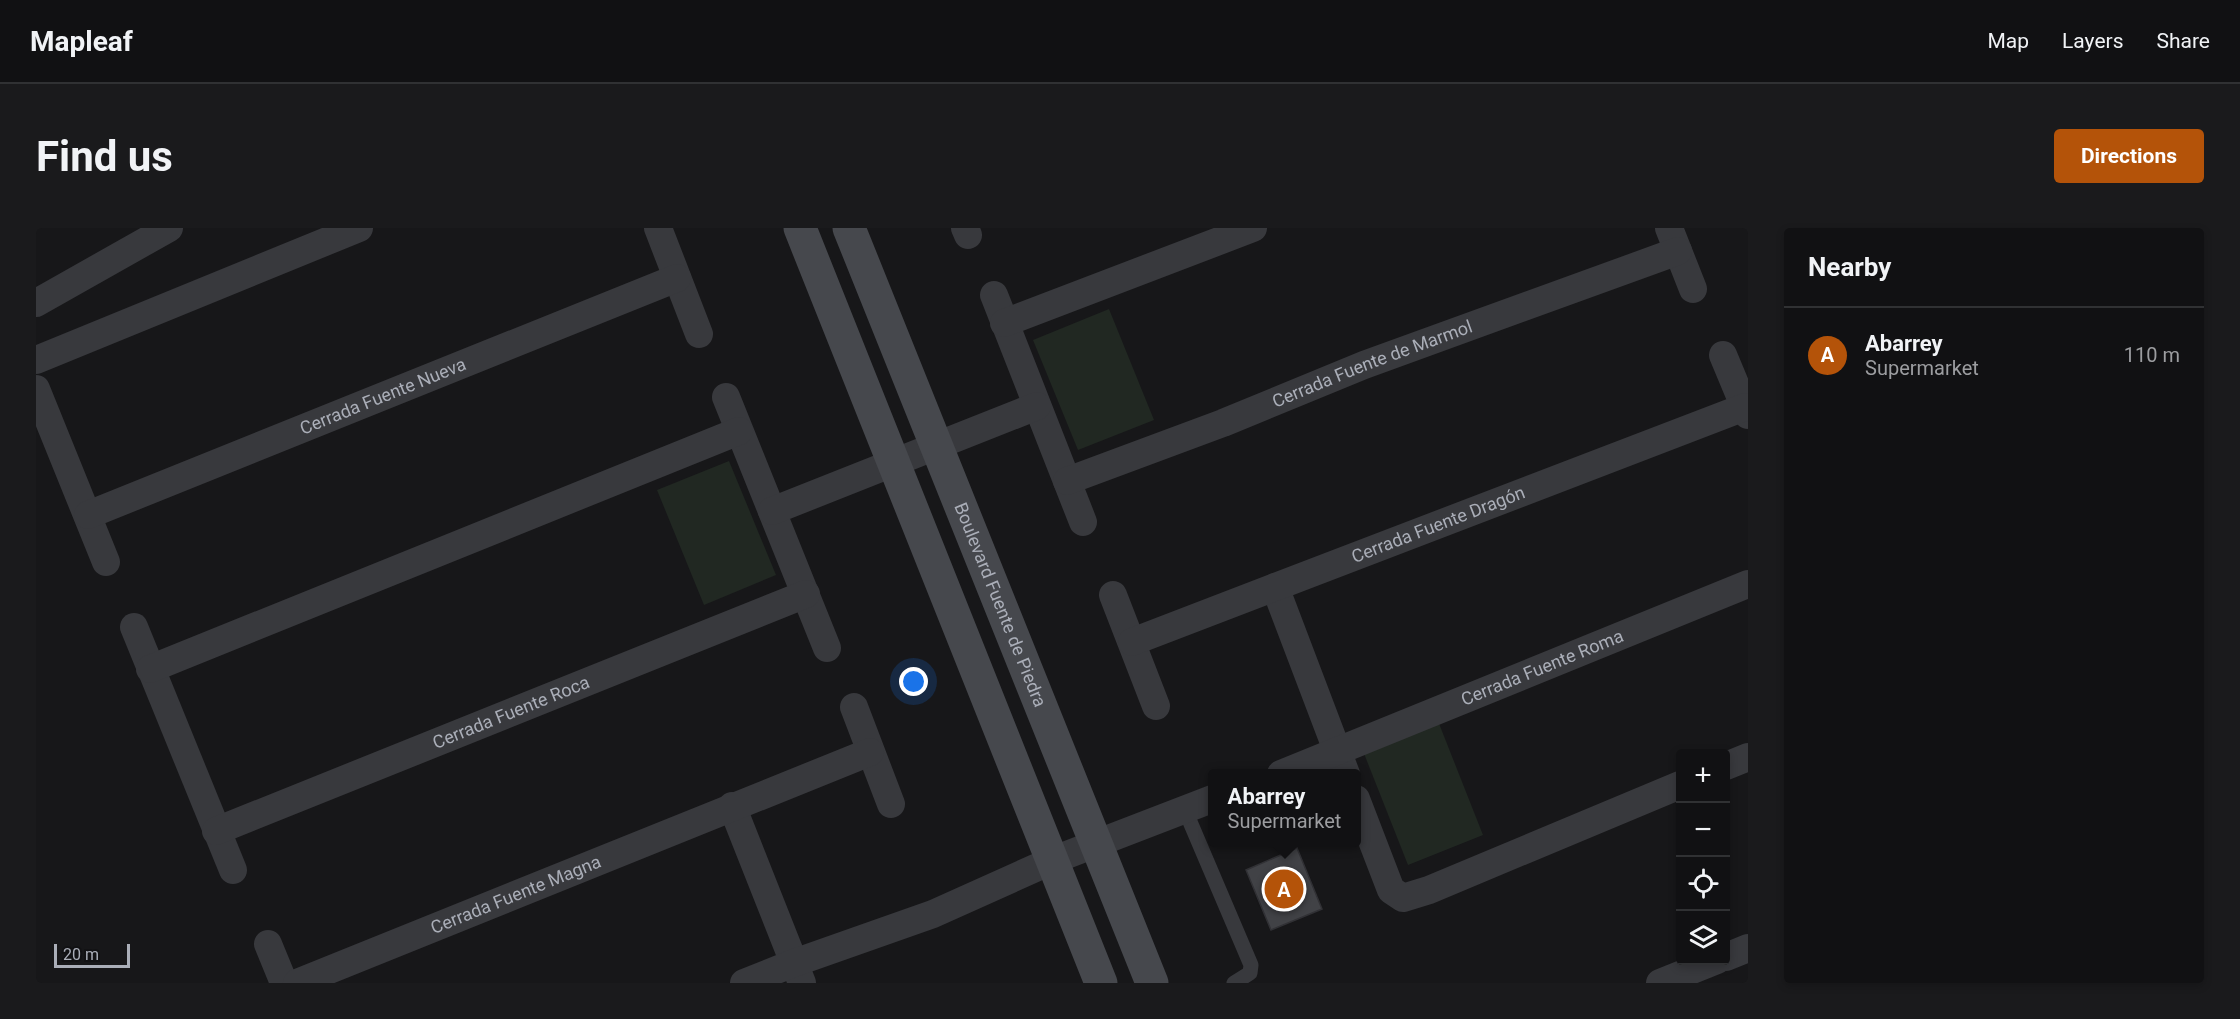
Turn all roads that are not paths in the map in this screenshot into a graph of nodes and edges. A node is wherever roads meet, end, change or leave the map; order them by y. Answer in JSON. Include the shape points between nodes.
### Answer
{"nodes":[{"id":1,"x":169,"y":228,"type":"edge"},
{"id":2,"x":359,"y":228,"type":"edge"},
{"id":3,"x":658,"y":228,"type":"edge"},
{"id":4,"x":800,"y":228,"type":"edge"},
{"id":5,"x":849,"y":228,"type":"edge"},
{"id":6,"x":1253,"y":228,"type":"edge"},
{"id":7,"x":1674,"y":239,"type":"edge"},
{"id":8,"x":677,"y":278,"type":"junction"},
{"id":9,"x":1693,"y":289,"type":"dead end"},
{"id":10,"x":994,"y":295,"type":"dead end"},
{"id":11,"x":36,"y":303,"type":"edge"},
{"id":12,"x":1004,"y":324,"type":"junction"},
{"id":13,"x":699,"y":334,"type":"dead end"},
{"id":14,"x":1724,"y":355,"type":"dead end"},
{"id":15,"x":36,"y":360,"type":"edge"},
{"id":16,"x":36,"y":388,"type":"edge"},
{"id":17,"x":726,"y":397,"type":"dead end"},
{"id":18,"x":1037,"y":406,"type":"junction"},
{"id":19,"x":1746,"y":411,"type":"edge"},
{"id":20,"x":739,"y":431,"type":"junction"},
{"id":21,"x":936,"y":447,"type":"junction"},
{"id":22,"x":894,"y":462,"type":"junction"},
{"id":23,"x":1067,"y":481,"type":"junction"},
{"id":24,"x":772,"y":511,"type":"junction"},
{"id":25,"x":88,"y":515,"type":"junction"},
{"id":26,"x":1083,"y":522,"type":"dead end"},
{"id":27,"x":106,"y":562,"type":"dead end"},
{"id":28,"x":1748,"y":584,"type":"edge"},
{"id":29,"x":1275,"y":587,"type":"junction"},
{"id":30,"x":806,"y":594,"type":"junction"},
{"id":31,"x":1113,"y":595,"type":"dead end"},
{"id":32,"x":134,"y":627,"type":"dead end"},
{"id":33,"x":1132,"y":642,"type":"junction"},
{"id":34,"x":827,"y":648,"type":"dead end"},
{"id":35,"x":150,"y":669,"type":"junction"},
{"id":36,"x":1156,"y":706,"type":"dead end"},
{"id":37,"x":854,"y":707,"type":"dead end"},
{"id":38,"x":870,"y":752,"type":"junction"},
{"id":39,"x":1748,"y":757,"type":"edge"},
{"id":40,"x":1342,"y":763,"type":"edge"},
{"id":41,"x":1730,"y":764,"type":"edge"},
{"id":42,"x":1309,"y":769,"type":"edge"},
{"id":43,"x":1676,"y":787,"type":"edge"},
{"id":44,"x":1208,"y":801,"type":"edge"},
{"id":45,"x":891,"y":804,"type":"dead end"},
{"id":46,"x":732,"y":806,"type":"junction"},
{"id":47,"x":1185,"y":810,"type":"junction"},
{"id":48,"x":1361,"y":812,"type":"edge"},
{"id":49,"x":216,"y":831,"type":"junction"},
{"id":50,"x":1096,"y":843,"type":"junction"},
{"id":51,"x":1051,"y":861,"type":"junction"},
{"id":52,"x":232,"y":870,"type":"dead end"},
{"id":53,"x":268,"y":944,"type":"dead end"},
{"id":54,"x":1748,"y":948,"type":"edge"},
{"id":55,"x":1730,"y":955,"type":"edge"},
{"id":56,"x":1705,"y":965,"type":"edge"},
{"id":57,"x":798,"y":973,"type":"edge"},
{"id":58,"x":284,"y":983,"type":"edge"},
{"id":59,"x":297,"y":983,"type":"edge"},
{"id":60,"x":744,"y":983,"type":"edge"},
{"id":61,"x":1101,"y":983,"type":"edge"},
{"id":62,"x":1152,"y":983,"type":"edge"},
{"id":63,"x":1234,"y":983,"type":"edge"},
{"id":64,"x":1660,"y":983,"type":"edge"}],
"edges":[{"from":1,"to":11,"type":"street"},
{"from":2,"to":15,"type":"street"},
{"from":3,"to":8,"type":"street"},
{"from":4,"to":22,"type":"street"},
{"from":5,"to":21,"type":"street","name":"Boulevard Fuente de Piedra"},
{"from":6,"to":12,"type":"street"},
{"from":7,"to":9,"type":"street","name":"Cerrada Fuente de Marmol"},
{"from":7,"to":23,"type":"street","name":"Cerrada Fuente de Marmol","via":[[1223,423]]},
{"from":8,"to":13,"type":"street"},
{"from":8,"to":25,"type":"street","name":"Cerrada Fuente Nueva"},
{"from":10,"to":12,"type":"street"},
{"from":12,"to":18,"type":"street"},
{"from":14,"to":19,"type":"street","name":"Cerrada Fuente Dragón"},
{"from":16,"to":25,"type":"street"},
{"from":17,"to":20,"type":"street"},
{"from":18,"to":21,"type":"street"},
{"from":18,"to":23,"type":"street"},
{"from":19,"to":29,"type":"street","name":"Cerrada Fuente Dragón"},
{"from":20,"to":24,"type":"street"},
{"from":20,"to":35,"type":"street"},
{"from":21,"to":22,"type":"street"},
{"from":21,"to":50,"type":"street","name":"Boulevard Fuente de Piedra"},
{"from":22,"to":24,"type":"street"},
{"from":22,"to":51,"type":"street"},
{"from":23,"to":26,"type":"street"},
{"from":24,"to":30,"type":"street"},
{"from":25,"to":27,"type":"street"},
{"from":28,"to":40,"type":"street","name":"Cerrada Fuente Roma"},
{"from":29,"to":33,"type":"street","name":"Cerrada Fuente Dragón"},
{"from":29,"to":40,"type":"street"},
{"from":30,"to":34,"type":"street"},
{"from":30,"to":49,"type":"street","name":"Cerrada Fuente Roca"},
{"from":31,"to":33,"type":"street"},
{"from":32,"to":35,"type":"street"},
{"from":33,"to":36,"type":"street"},
{"from":35,"to":49,"type":"street"},
{"from":37,"to":38,"type":"street"},
{"from":38,"to":45,"type":"street"},
{"from":38,"to":46,"type":"street","name":"Cerrada Fuente Magna"},
{"from":39,"to":41,"type":"street"},
{"from":40,"to":42,"type":"street","name":"Cerrada Fuente Roma"},
{"from":43,"to":48,"type":"street","via":[[1403,898],[1392,890]]},
{"from":44,"to":47,"type":"street"},
{"from":46,"to":57,"type":"street"},
{"from":46,"to":59,"type":"street","name":"Cerrada Fuente Magna"},
{"from":47,"to":50,"type":"street"},
{"from":47,"to":63,"type":"lane","via":[[1251,965],[1250,973]]},
{"from":49,"to":52,"type":"street"},
{"from":50,"to":51,"type":"street"},
{"from":50,"to":62,"type":"street","name":"Boulevard Fuente de Piedra"},
{"from":51,"to":57,"type":"street"},
{"from":51,"to":61,"type":"street"},
{"from":53,"to":58,"type":"street"},
{"from":54,"to":55,"type":"street"},
{"from":56,"to":64,"type":"street"},
{"from":57,"to":60,"type":"street"}]}
